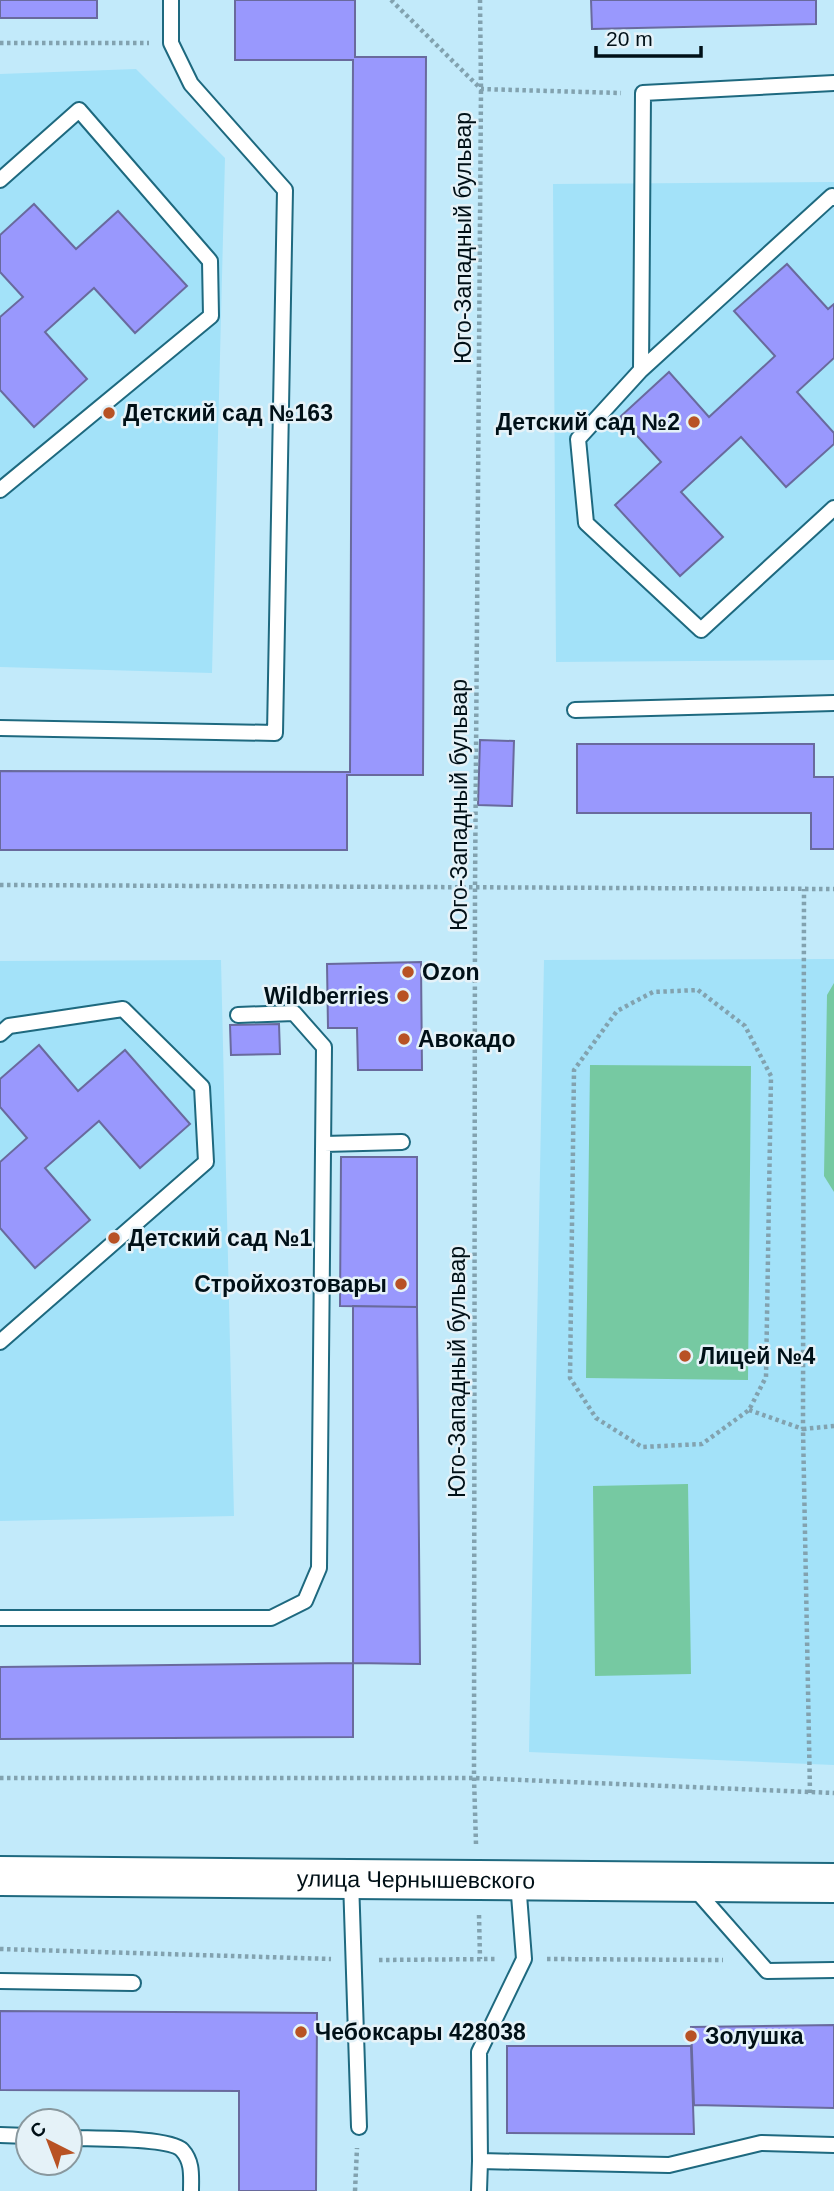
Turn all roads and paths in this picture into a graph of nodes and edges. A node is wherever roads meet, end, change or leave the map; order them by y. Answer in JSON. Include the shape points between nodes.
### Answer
{"nodes":[{"id":1,"x":171,"y":0,"type":"edge"},
{"id":2,"x":391,"y":0,"type":"edge"},
{"id":3,"x":480,"y":0,"type":"edge"},
{"id":4,"x":0,"y":43,"type":"edge"},
{"id":5,"x":171,"y":43,"type":"junction"},
{"id":6,"x":834,"y":83,"type":"edge"},
{"id":7,"x":481,"y":89,"type":"junction"},
{"id":8,"x":643,"y":93,"type":"junction"},
{"id":9,"x":0,"y":180,"type":"edge"},
{"id":10,"x":834,"y":198,"type":"edge"},
{"id":11,"x":641,"y":370,"type":"junction"},
{"id":12,"x":0,"y":490,"type":"edge"},
{"id":13,"x":834,"y":508,"type":"edge"},
{"id":14,"x":834,"y":703,"type":"edge"},
{"id":15,"x":575,"y":709,"type":"dead end"},
{"id":16,"x":0,"y":728,"type":"edge"},
{"id":17,"x":0,"y":885,"type":"edge"},
{"id":18,"x":475,"y":888,"type":"junction"},
{"id":19,"x":804,"y":889,"type":"junction"},
{"id":20,"x":834,"y":889,"type":"edge"},
{"id":21,"x":238,"y":1015,"type":"dead end"},
{"id":22,"x":0,"y":1034,"type":"edge"},
{"id":23,"x":402,"y":1142,"type":"dead end"},
{"id":24,"x":324,"y":1144,"type":"junction"},
{"id":25,"x":0,"y":1342,"type":"edge"},
{"id":26,"x":749,"y":1410,"type":"junction"},
{"id":27,"x":834,"y":1426,"type":"edge"},
{"id":28,"x":803,"y":1429,"type":"junction"},
{"id":29,"x":0,"y":1618,"type":"edge"},
{"id":30,"x":0,"y":1778,"type":"edge"},
{"id":31,"x":474,"y":1778,"type":"junction"},
{"id":32,"x":810,"y":1793,"type":"junction"},
{"id":33,"x":834,"y":1793,"type":"edge"},
{"id":34,"x":477,"y":1847,"type":"dead end"},
{"id":35,"x":0,"y":1876,"type":"edge"},
{"id":36,"x":351,"y":1879,"type":"junction"},
{"id":37,"x":517,"y":1880,"type":"junction"},
{"id":38,"x":688,"y":1882,"type":"junction"},
{"id":39,"x":834,"y":1883,"type":"edge"},
{"id":40,"x":479,"y":1912,"type":"dead end"},
{"id":41,"x":480,"y":1959,"type":"dead end"},
{"id":42,"x":834,"y":1970,"type":"edge"},
{"id":43,"x":0,"y":1981,"type":"edge"},
{"id":44,"x":133,"y":1983,"type":"dead end"},
{"id":45,"x":359,"y":2127,"type":"joint"},
{"id":46,"x":84,"y":2139,"type":"edge"},
{"id":47,"x":834,"y":2145,"type":"edge"},
{"id":48,"x":480,"y":2161,"type":"junction"},
{"id":49,"x":191,"y":2191,"type":"edge"},
{"id":50,"x":355,"y":2191,"type":"edge"},
{"id":51,"x":479,"y":2191,"type":"edge"}],
"edges":[{"from":1,"to":5,"type":"lane"},
{"from":2,"to":7,"type":"path"},
{"from":3,"to":7,"type":"path","name":"Юго-Западный бульвар"},
{"from":4,"to":5,"type":"path"},
{"from":5,"to":16,"type":"lane","via":[[191,84],[285,190],[275,733]]},
{"from":6,"to":8,"type":"lane"},
{"from":7,"to":8,"type":"path"},
{"from":7,"to":18,"type":"path","name":"Юго-Западный бульвар"},
{"from":8,"to":11,"type":"lane"},
{"from":9,"to":12,"type":"lane","via":[[79,110],[210,261],[211,316]]},
{"from":10,"to":11,"type":"lane","via":[[832,195]]},
{"from":11,"to":13,"type":"lane","via":[[578,439],[586,523],[701,629]]},
{"from":14,"to":15,"type":"lane"},
{"from":17,"to":18,"type":"path"},
{"from":18,"to":19,"type":"path"},
{"from":18,"to":31,"type":"path","name":"Юго-Западный бульвар"},
{"from":19,"to":20,"type":"path"},
{"from":19,"to":28,"type":"path"},
{"from":21,"to":24,"type":"lane","via":[[294,1013],[324,1047]]},
{"from":22,"to":25,"type":"lane","via":[[9,1026],[122,1009],[202,1087],[206,1162]]},
{"from":23,"to":24,"type":"lane"},
{"from":24,"to":29,"type":"lane","via":[[319,1567],[305,1601],[271,1618]]},
{"from":26,"to":26,"type":"path","via":[[766,1377],[771,1076],[745,1026],[698,990],[653,992],[617,1011],[574,1070],[570,1378],[596,1418],[642,1447],[702,1444]]},
{"from":26,"to":28,"type":"path"},
{"from":27,"to":28,"type":"path"},
{"from":28,"to":32,"type":"path"},
{"from":30,"to":31,"type":"path"},
{"from":31,"to":32,"type":"path"},
{"from":31,"to":34,"type":"path","name":"Юго-Западный бульвар"},
{"from":32,"to":33,"type":"path"},
{"from":35,"to":36,"type":"main road","name":"улица Чернышевского"},
{"from":36,"to":37,"type":"main road","name":"улица Чернышевского"},
{"from":36,"to":45,"type":"lane"},
{"from":37,"to":38,"type":"main road","name":"улица Чернышевского"},
{"from":37,"to":48,"type":"lane","via":[[524,1959],[479,2052]]},
{"from":38,"to":39,"type":"main road","name":"улица Чернышевского"},
{"from":38,"to":42,"type":"lane","via":[[767,1970]]},
{"from":40,"to":41,"type":"path"},
{"from":43,"to":44,"type":"lane"},
{"from":45,"to":50,"type":"path"},
{"from":46,"to":49,"type":"lane","via":[[164,2142],[181,2149],[191,2165]]},
{"from":47,"to":48,"type":"lane","via":[[761,2143],[669,2165]]},
{"from":48,"to":51,"type":"lane"}]}
